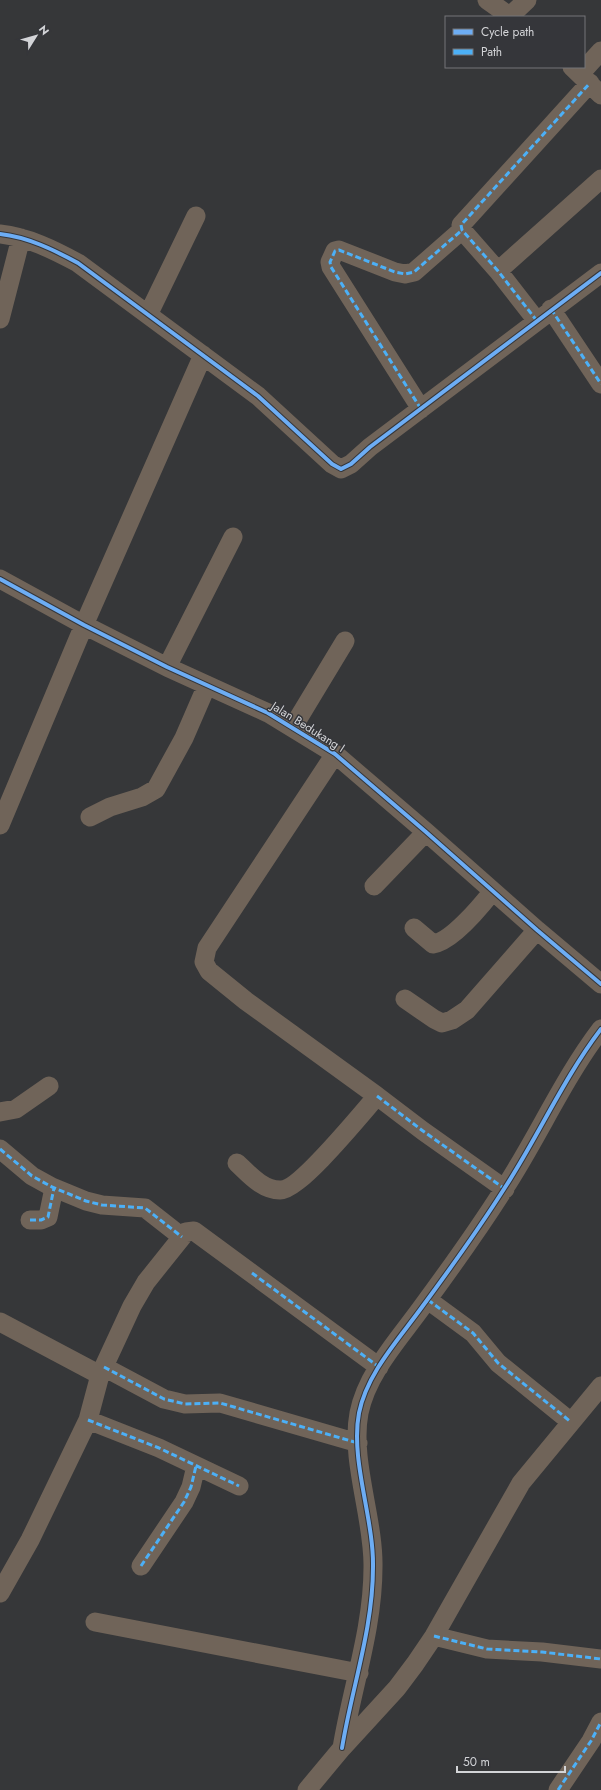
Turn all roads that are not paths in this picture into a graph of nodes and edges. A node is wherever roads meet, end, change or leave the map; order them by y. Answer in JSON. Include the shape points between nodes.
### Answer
{"nodes":[{"id":1,"x":488,"y":0,"type":"edge"},
{"id":2,"x":527,"y":0,"type":"edge"},
{"id":3,"x":511,"y":16,"type":"edge"},
{"id":4,"x":601,"y":51,"type":"edge"},
{"id":5,"x":586,"y":80,"type":"edge"},
{"id":6,"x":601,"y":179,"type":"edge"},
{"id":7,"x":196,"y":216,"type":"dead end"},
{"id":8,"x":462,"y":230,"type":"junction"},
{"id":9,"x":0,"y":234,"type":"edge"},
{"id":10,"x":21,"y":238,"type":"junction"},
{"id":11,"x":498,"y":271,"type":"junction"},
{"id":12,"x":601,"y":273,"type":"edge"},
{"id":13,"x":148,"y":315,"type":"junction"},
{"id":14,"x":544,"y":315,"type":"junction"},
{"id":15,"x":0,"y":320,"type":"edge"},
{"id":16,"x":202,"y":355,"type":"junction"},
{"id":17,"x":601,"y":384,"type":"edge"},
{"id":18,"x":421,"y":409,"type":"junction"},
{"id":19,"x":233,"y":537,"type":"dead end"},
{"id":20,"x":0,"y":578,"type":"edge"},
{"id":21,"x":84,"y":626,"type":"junction"},
{"id":22,"x":345,"y":641,"type":"dead end"},
{"id":23,"x":166,"y":667,"type":"junction"},
{"id":24,"x":207,"y":685,"type":"junction"},
{"id":25,"x":293,"y":727,"type":"junction"},
{"id":26,"x":336,"y":754,"type":"junction"},
{"id":27,"x":90,"y":817,"type":"dead end"},
{"id":28,"x":0,"y":825,"type":"edge"},
{"id":29,"x":426,"y":832,"type":"junction"},
{"id":30,"x":374,"y":886,"type":"dead end"},
{"id":31,"x":492,"y":892,"type":"junction"},
{"id":32,"x":414,"y":928,"type":"dead end"},
{"id":33,"x":537,"y":930,"type":"junction"},
{"id":34,"x":601,"y":984,"type":"edge"},
{"id":35,"x":405,"y":999,"type":"dead end"},
{"id":36,"x":601,"y":1029,"type":"edge"},
{"id":37,"x":49,"y":1086,"type":"dead end"},
{"id":38,"x":377,"y":1096,"type":"junction"},
{"id":39,"x":0,"y":1112,"type":"edge"},
{"id":40,"x":0,"y":1149,"type":"edge"},
{"id":41,"x":237,"y":1163,"type":"dead end"},
{"id":42,"x":54,"y":1188,"type":"junction"},
{"id":43,"x":505,"y":1188,"type":"junction"},
{"id":44,"x":30,"y":1220,"type":"dead end"},
{"id":45,"x":182,"y":1237,"type":"junction"},
{"id":46,"x":428,"y":1300,"type":"junction"},
{"id":47,"x":0,"y":1322,"type":"edge"},
{"id":48,"x":379,"y":1367,"type":"junction"},
{"id":49,"x":102,"y":1371,"type":"junction"},
{"id":50,"x":601,"y":1386,"type":"edge"},
{"id":51,"x":88,"y":1420,"type":"junction"},
{"id":52,"x":571,"y":1422,"type":"junction"},
{"id":53,"x":358,"y":1443,"type":"junction"},
{"id":54,"x":196,"y":1466,"type":"junction"},
{"id":55,"x":238,"y":1486,"type":"dead end"},
{"id":56,"x":141,"y":1566,"type":"dead end"},
{"id":57,"x":0,"y":1592,"type":"edge"},
{"id":58,"x":95,"y":1622,"type":"dead end"},
{"id":59,"x":434,"y":1636,"type":"junction"},
{"id":60,"x":601,"y":1660,"type":"edge"},
{"id":61,"x":359,"y":1673,"type":"junction"},
{"id":62,"x":601,"y":1722,"type":"edge"},
{"id":63,"x":342,"y":1748,"type":"junction"},
{"id":64,"x":307,"y":1790,"type":"edge"},
{"id":65,"x":558,"y":1790,"type":"edge"}],
"edges":[{"from":1,"to":3,"type":"street"},
{"from":2,"to":3,"type":"street"},
{"from":4,"to":5,"type":"street"},
{"from":5,"to":8,"type":"street","via":[[461,225]]},
{"from":6,"to":11,"type":"street"},
{"from":7,"to":13,"type":"street"},
{"from":8,"to":11,"type":"street"},
{"from":8,"to":18,"type":"street","via":[[414,272],[395,272],[339,250],[330,262],[331,268]]},
{"from":9,"to":10,"type":"street"},
{"from":10,"to":13,"type":"street","via":[[58,252],[78,263]]},
{"from":10,"to":15,"type":"street"},
{"from":11,"to":14,"type":"street"},
{"from":12,"to":14,"type":"street"},
{"from":13,"to":16,"type":"street"},
{"from":14,"to":17,"type":"street"},
{"from":14,"to":18,"type":"street"},
{"from":16,"to":18,"type":"street","via":[[258,396],[332,464],[341,469]]},
{"from":16,"to":21,"type":"street"},
{"from":19,"to":23,"type":"street"},
{"from":20,"to":21,"type":"street","name":"Jalan Bedukang I"},
{"from":21,"to":23,"type":"street","name":"Jalan Bedukang I"},
{"from":21,"to":28,"type":"street"},
{"from":22,"to":25,"type":"street"},
{"from":23,"to":24,"type":"street","name":"Jalan Bedukang I"},
{"from":24,"to":25,"type":"street","name":"Jalan Bedukang I"},
{"from":24,"to":27,"type":"street","via":[[184,738],[156,789]]},
{"from":25,"to":26,"type":"street","name":"Jalan Bedukang I"},
{"from":26,"to":29,"type":"street","name":"Jalan Bedukang I"},
{"from":26,"to":38,"type":"street","via":[[207,948],[204,962],[209,970],[246,1001]]},
{"from":29,"to":30,"type":"street"},
{"from":29,"to":31,"type":"street","name":"Jalan Bedukang I"},
{"from":31,"to":32,"type":"street","via":[[457,930],[438,943],[433,944]]},
{"from":31,"to":33,"type":"street","name":"Jalan Bedukang I"},
{"from":33,"to":34,"type":"street","name":"Jalan Bedukang I"},
{"from":33,"to":35,"type":"street","via":[[467,1010],[452,1020],[442,1023],[434,1020]]},
{"from":36,"to":43,"type":"street","via":[[570,1073]]},
{"from":37,"to":39,"type":"street","via":[[16,1109]]},
{"from":38,"to":41,"type":"street","via":[[306,1175],[287,1189],[280,1191],[261,1184]]},
{"from":38,"to":43,"type":"street"},
{"from":40,"to":42,"type":"street","via":[[32,1176]]},
{"from":42,"to":44,"type":"street","via":[[48,1217]]},
{"from":42,"to":45,"type":"street","via":[[102,1205],[145,1208]]},
{"from":43,"to":46,"type":"street"},
{"from":45,"to":48,"type":"street","via":[[189,1230],[194,1230]]},
{"from":45,"to":49,"type":"street","via":[[146,1282]]},
{"from":46,"to":48,"type":"street"},
{"from":46,"to":52,"type":"street","via":[[473,1333],[498,1363]]},
{"from":47,"to":49,"type":"street"},
{"from":48,"to":53,"type":"street","via":[[361,1406]]},
{"from":49,"to":51,"type":"street"},
{"from":49,"to":53,"type":"street","via":[[164,1398],[185,1404],[220,1403]]},
{"from":50,"to":52,"type":"street"},
{"from":51,"to":54,"type":"street"},
{"from":51,"to":57,"type":"street","via":[[30,1540]]},
{"from":52,"to":59,"type":"street","via":[[516,1490]]},
{"from":53,"to":61,"type":"street","via":[[374,1566],[366,1639]]},
{"from":54,"to":55,"type":"street"},
{"from":54,"to":56,"type":"street","via":[[184,1502]]},
{"from":58,"to":61,"type":"street"},
{"from":59,"to":60,"type":"street","via":[[458,1644],[487,1649],[542,1652]]},
{"from":59,"to":63,"type":"street","via":[[397,1688]]},
{"from":61,"to":63,"type":"street"},
{"from":62,"to":65,"type":"street"},
{"from":63,"to":64,"type":"street"}]}
